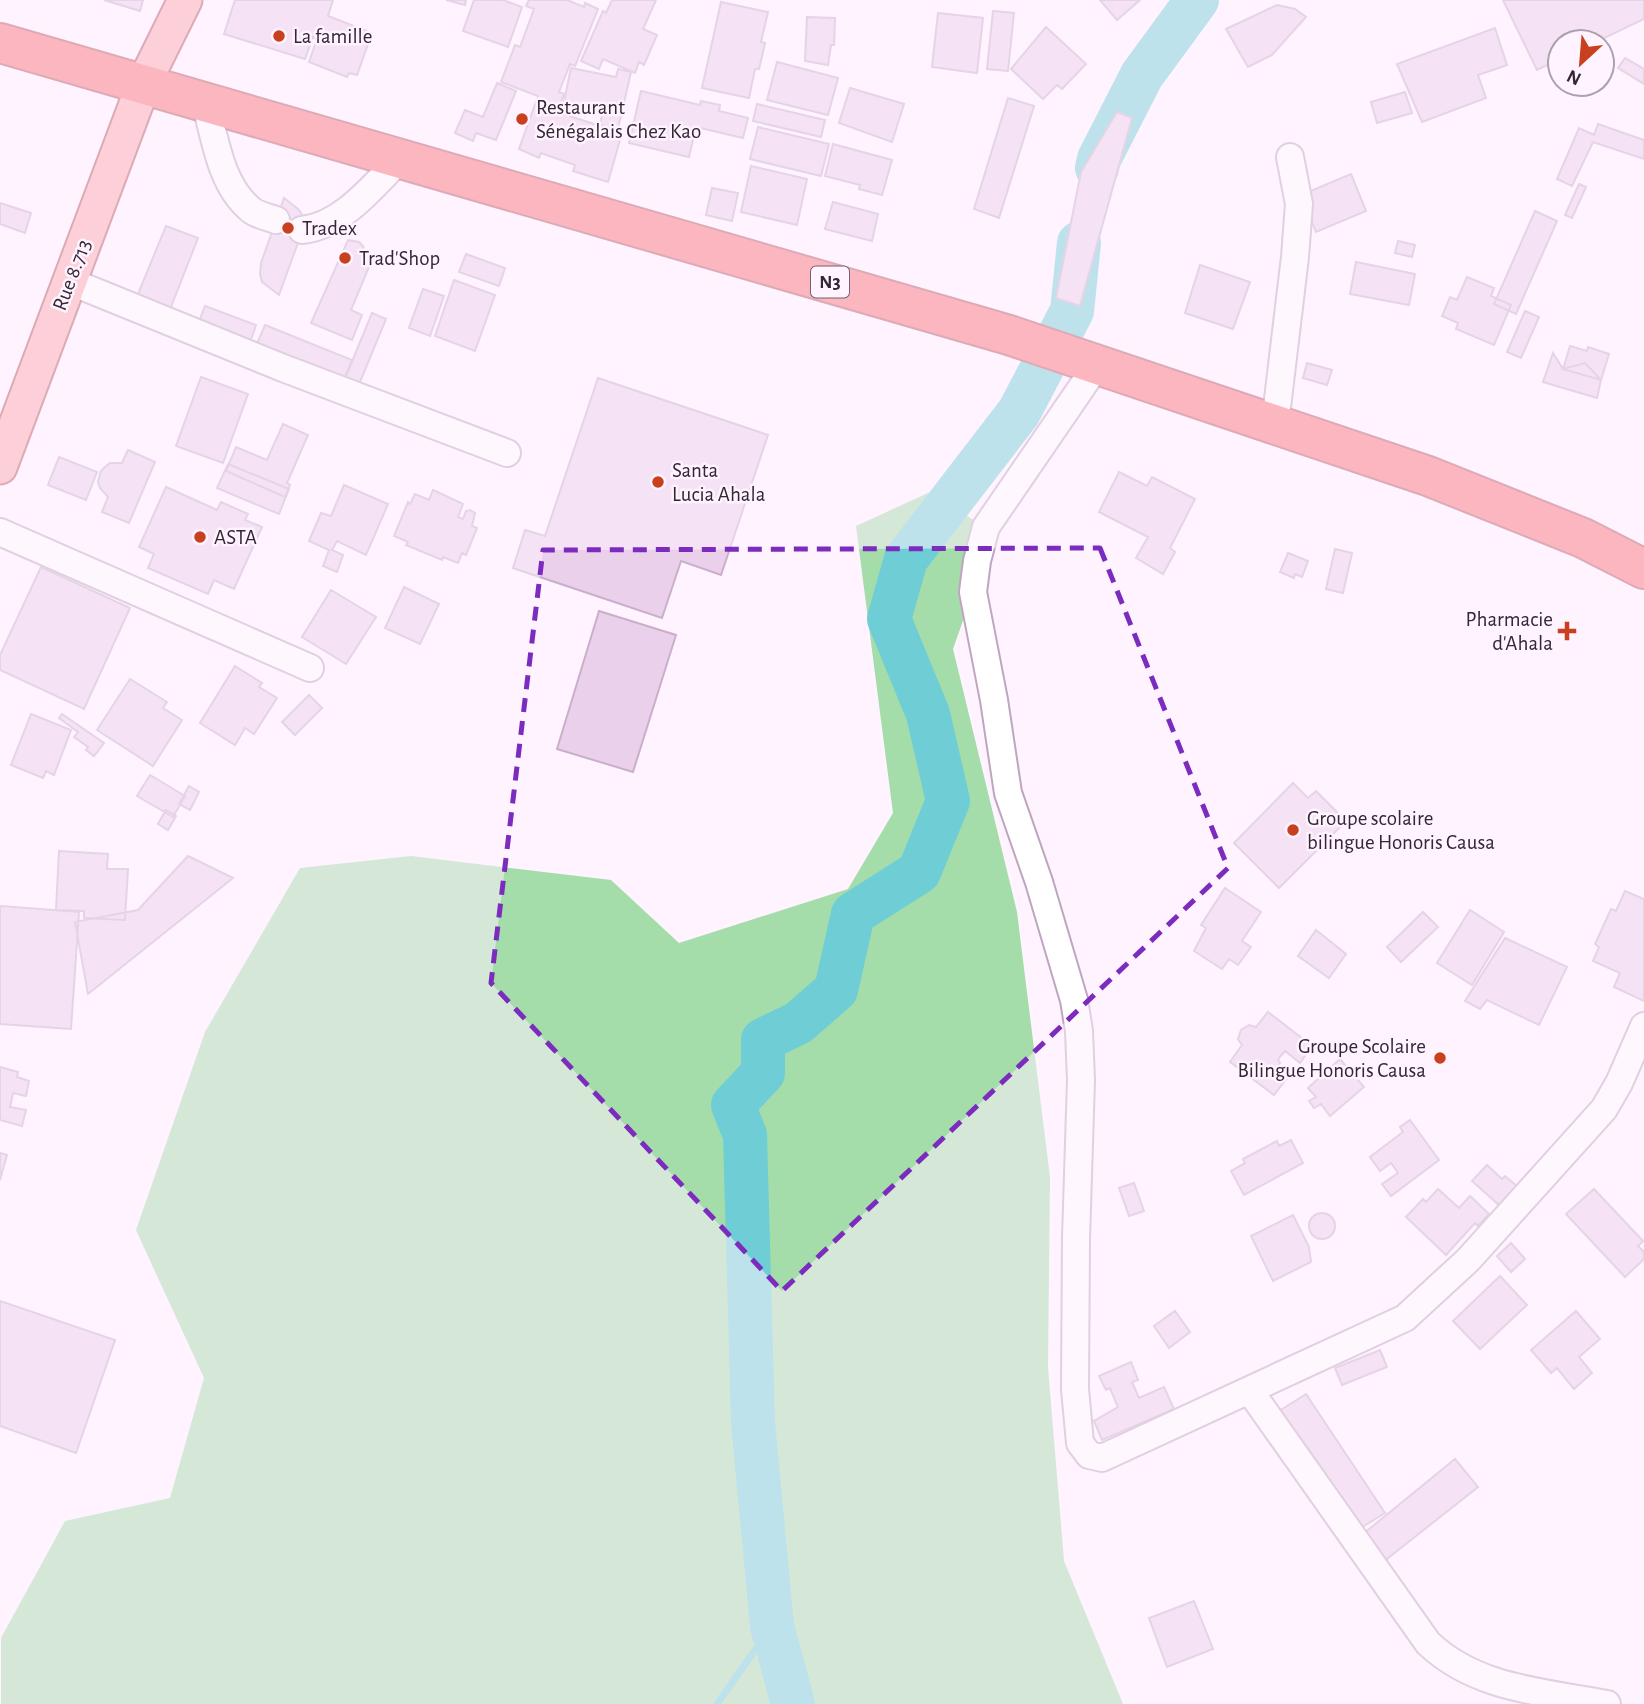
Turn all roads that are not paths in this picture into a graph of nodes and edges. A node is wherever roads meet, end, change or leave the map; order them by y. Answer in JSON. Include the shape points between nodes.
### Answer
{"nodes":[{"id":1,"x":185,"y":0,"type":"edge"},
{"id":2,"x":0,"y":43,"type":"edge"},
{"id":3,"x":144,"y":83,"type":"junction"},
{"id":4,"x":205,"y":102,"type":"junction"},
{"id":5,"x":1290,"y":157,"type":"dead end"},
{"id":6,"x":399,"y":160,"type":"junction"},
{"id":7,"x":275,"y":220,"type":"dead end"},
{"id":8,"x":302,"y":230,"type":"dead end"},
{"id":9,"x":69,"y":281,"type":"junction"},
{"id":10,"x":1097,"y":365,"type":"junction"},
{"id":11,"x":1275,"y":424,"type":"junction"},
{"id":12,"x":507,"y":453,"type":"dead end"},
{"id":13,"x":0,"y":467,"type":"edge"},
{"id":14,"x":0,"y":532,"type":"edge"},
{"id":15,"x":1644,"y":569,"type":"edge"},
{"id":16,"x":310,"y":668,"type":"dead end"},
{"id":17,"x":1644,"y":1026,"type":"edge"},
{"id":18,"x":1250,"y":1391,"type":"junction"},
{"id":19,"x":1607,"y":1704,"type":"edge"}],
"edges":[{"from":1,"to":3,"type":"main road","name":"Rue 8.713"},
{"from":2,"to":3,"type":"highway","number":"N3"},
{"from":3,"to":4,"type":"highway","number":"N3"},
{"from":3,"to":9,"type":"main road","name":"Rue 8.713"},
{"from":4,"to":6,"type":"highway","number":"N3"},
{"from":4,"to":7,"type":"street","via":[[232,187],[251,211]]},
{"from":5,"to":11,"type":"street","via":[[1299,204]]},
{"from":6,"to":8,"type":"street","via":[[356,204],[314,229]]},
{"from":6,"to":10,"type":"highway","number":"N3","via":[[1009,335]]},
{"from":9,"to":12,"type":"street"},
{"from":9,"to":13,"type":"main road","name":"Rue 8.713"},
{"from":10,"to":11,"type":"highway","number":"N3"},
{"from":10,"to":18,"type":"street","via":[[986,527],[973,592],[1008,793],[1039,881],[1079,1031],[1074,1389],[1080,1443],[1089,1455],[1102,1458]]},
{"from":11,"to":15,"type":"highway","number":"N3","via":[[1428,476],[1583,538]]},
{"from":14,"to":16,"type":"street"},
{"from":17,"to":18,"type":"street","via":[[1604,1109],[1433,1293],[1405,1318]]},
{"from":18,"to":19,"type":"street","via":[[1428,1643],[1445,1659],[1503,1685]]}]}
